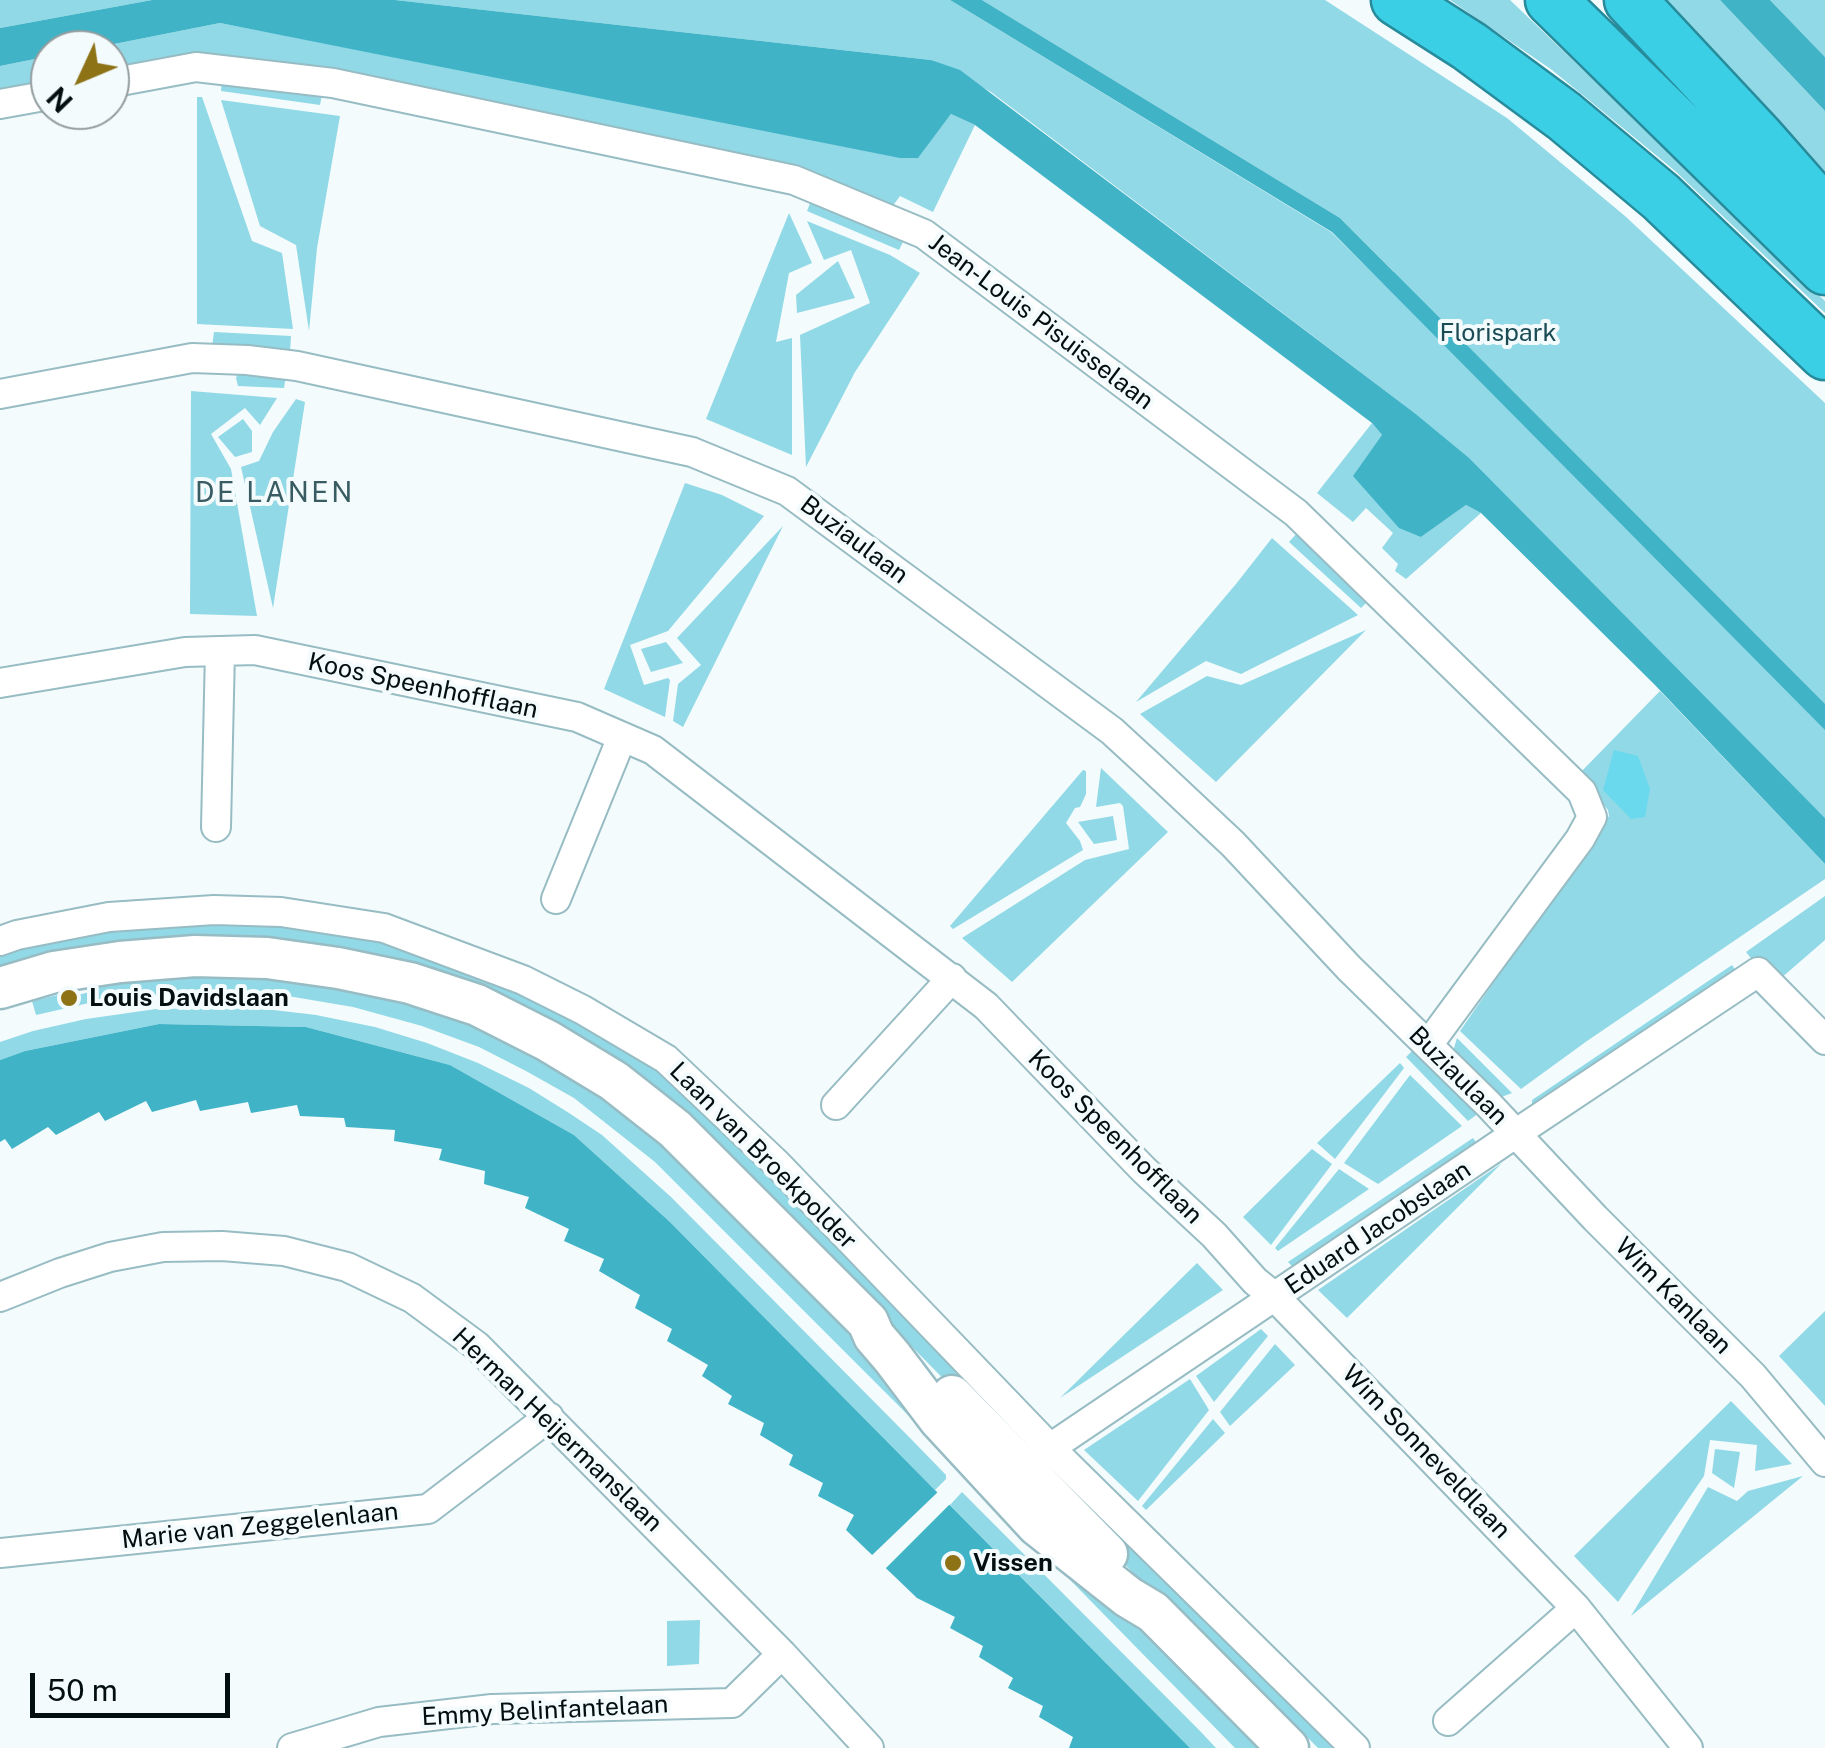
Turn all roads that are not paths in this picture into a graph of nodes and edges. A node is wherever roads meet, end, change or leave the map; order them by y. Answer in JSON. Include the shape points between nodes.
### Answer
{"nodes":[{"id":1,"x":1397,"y":0,"type":"edge"},
{"id":2,"x":1552,"y":0,"type":"edge"},
{"id":3,"x":1630,"y":0,"type":"edge"},
{"id":4,"x":130,"y":79,"type":"edge"},
{"id":5,"x":30,"y":99,"type":"edge"},
{"id":6,"x":0,"y":104,"type":"edge"},
{"id":7,"x":1825,"y":213,"type":"edge"},
{"id":8,"x":1825,"y":268,"type":"edge"},
{"id":9,"x":1825,"y":354,"type":"edge"},
{"id":10,"x":0,"y":394,"type":"edge"},
{"id":11,"x":220,"y":651,"type":"junction"},
{"id":12,"x":0,"y":683,"type":"edge"},
{"id":13,"x":622,"y":737,"type":"junction"},
{"id":14,"x":216,"y":828,"type":"dead end"},
{"id":15,"x":556,"y":899,"type":"dead end"},
{"id":16,"x":0,"y":941,"type":"edge"},
{"id":17,"x":952,"y":978,"type":"junction"},
{"id":18,"x":0,"y":988,"type":"edge"},
{"id":19,"x":1825,"y":1040,"type":"edge"},
{"id":20,"x":1428,"y":1045,"type":"junction"},
{"id":21,"x":836,"y":1104,"type":"dead end"},
{"id":22,"x":1516,"y":1134,"type":"junction"},
{"id":23,"x":0,"y":1297,"type":"edge"},
{"id":24,"x":1276,"y":1298,"type":"junction"},
{"id":25,"x":549,"y":1417,"type":"junction"},
{"id":26,"x":1825,"y":1462,"type":"edge"},
{"id":27,"x":1026,"y":1470,"type":"junction"},
{"id":28,"x":0,"y":1553,"type":"edge"},
{"id":29,"x":1576,"y":1608,"type":"junction"},
{"id":30,"x":782,"y":1654,"type":"junction"},
{"id":31,"x":1448,"y":1721,"type":"dead end"},
{"id":32,"x":292,"y":1748,"type":"edge"},
{"id":33,"x":868,"y":1748,"type":"edge"},
{"id":34,"x":1288,"y":1748,"type":"edge"},
{"id":35,"x":1355,"y":1748,"type":"edge"},
{"id":36,"x":1688,"y":1748,"type":"edge"}],
"edges":[{"from":1,"to":9,"type":"highway","via":[[1564,116]]},
{"from":2,"to":8,"type":"highway"},
{"from":3,"to":7,"type":"highway"},
{"from":4,"to":20,"type":"street","name":"Jean-Louis Pisuisselaan","via":[[196,67],[333,83],[794,180],[924,234],[1296,513],[1582,792],[1592,817],[1580,839]]},
{"from":5,"to":6,"type":"street"},
{"from":10,"to":20,"type":"street","name":"Buziaulaan","via":[[192,358],[297,366],[692,452],[788,491],[1112,731],[1233,844]]},
{"from":11,"to":12,"type":"street","name":"Koos Speenhofflaan"},
{"from":11,"to":13,"type":"street","name":"Koos Speenhofflaan","via":[[254,650],[577,718]]},
{"from":11,"to":14,"type":"street"},
{"from":13,"to":15,"type":"street"},
{"from":13,"to":17,"type":"street","name":"Koos Speenhofflaan","via":[[653,750]]},
{"from":16,"to":27,"type":"street","name":"Laan van Broekpolder","via":[[108,916],[281,912],[384,928],[583,1010],[666,1059],[1030,1426]]},
{"from":17,"to":21,"type":"street"},
{"from":17,"to":24,"type":"street","name":"Koos Speenhofflaan"},
{"from":18,"to":27,"type":"main road","name":"Laan van Broekpolder","via":[[120,962],[267,958],[410,983],[477,1006],[614,1081],[675,1129],[868,1322],[939,1420]]},
{"from":19,"to":22,"type":"street","name":"Eduard Jacobslaan","via":[[1758,972]]},
{"from":20,"to":22,"type":"street","name":"Buziaulaan"},
{"from":22,"to":24,"type":"street","name":"Eduard Jacobslaan"},
{"from":22,"to":26,"type":"street","name":"Wim Kanlaan","via":[[1753,1376]]},
{"from":23,"to":25,"type":"street","name":"Herman Heijermanslaan","via":[[110,1256],[222,1246],[284,1251],[347,1267],[412,1298],[477,1346]]},
{"from":24,"to":27,"type":"street","name":"Eduard Jacobslaan"},
{"from":24,"to":29,"type":"street","name":"Wim Sonneveldlaan"},
{"from":25,"to":28,"type":"street","name":"Marie van Zeggelenlaan","via":[[428,1509]]},
{"from":25,"to":30,"type":"street","name":"Herman Heijermanslaan"},
{"from":27,"to":34,"type":"main road","name":"Laan van Broekpolder","via":[[1037,1525],[1153,1612]]},
{"from":27,"to":35,"type":"street","name":"Laan van Broekpolder"},
{"from":29,"to":31,"type":"street"},
{"from":29,"to":36,"type":"street","name":"Wim Sonneveldlaan"},
{"from":30,"to":32,"type":"street","name":"Emmy Belinfantelaan","via":[[732,1703],[492,1710],[378,1722]]},
{"from":30,"to":33,"type":"street","name":"Herman Heijermanslaan"}]}
